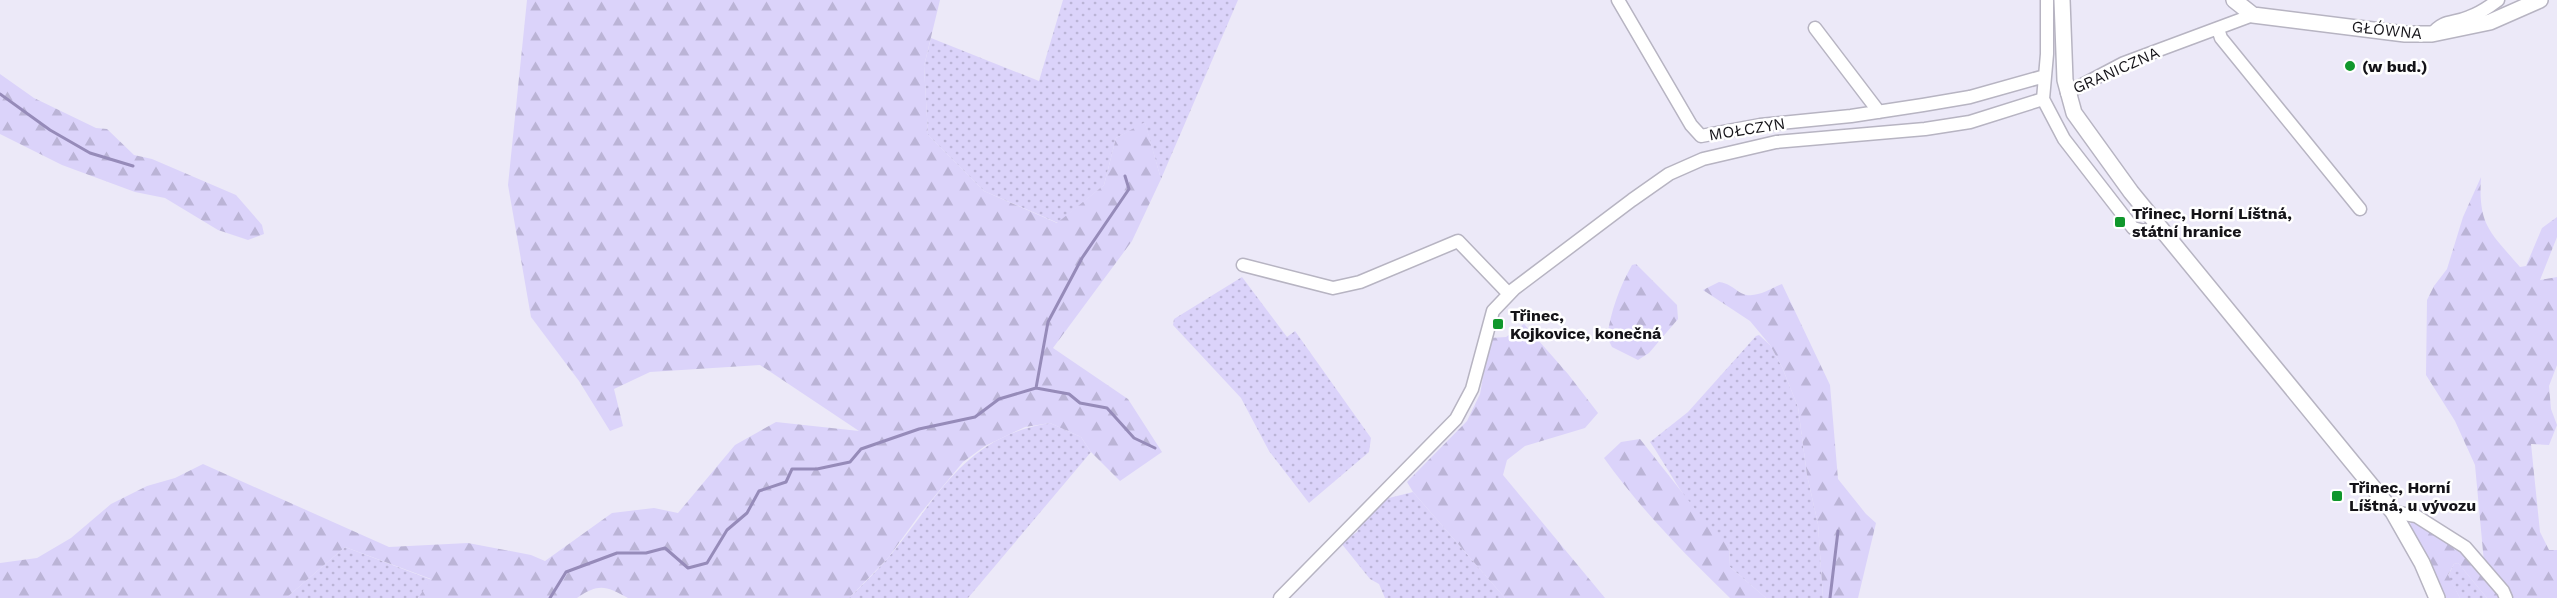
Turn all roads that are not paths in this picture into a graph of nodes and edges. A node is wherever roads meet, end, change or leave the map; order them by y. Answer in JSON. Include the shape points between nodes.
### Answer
{"nodes":[{"id":1,"x":1618,"y":0,"type":"edge"},
{"id":2,"x":2047,"y":0,"type":"edge"},
{"id":3,"x":2062,"y":0,"type":"edge"},
{"id":4,"x":2234,"y":0,"type":"edge"},
{"id":5,"x":2498,"y":0,"type":"edge"},
{"id":6,"x":2540,"y":0,"type":"edge"},
{"id":7,"x":2253,"y":15,"type":"junction"},
{"id":8,"x":1815,"y":28,"type":"dead end"},
{"id":9,"x":2218,"y":29,"type":"junction"},
{"id":10,"x":2432,"y":34,"type":"junction"},
{"id":11,"x":2045,"y":76,"type":"junction"},
{"id":12,"x":2067,"y":93,"type":"junction"},
{"id":13,"x":2043,"y":99,"type":"junction"},
{"id":14,"x":1879,"y":112,"type":"junction"},
{"id":15,"x":2095,"y":142,"type":"junction"},
{"id":16,"x":2077,"y":156,"type":"junction"},
{"id":17,"x":2360,"y":209,"type":"dead end"},
{"id":18,"x":2160,"y":227,"type":"junction"},
{"id":19,"x":1243,"y":265,"type":"dead end"},
{"id":20,"x":1509,"y":294,"type":"junction"},
{"id":21,"x":2393,"y":512,"type":"junction"},
{"id":22,"x":1280,"y":598,"type":"edge"},
{"id":23,"x":2437,"y":598,"type":"edge"},
{"id":24,"x":2506,"y":598,"type":"edge"}],
"edges":[{"from":1,"to":14,"type":"street","name":"MOŁCZYN","via":[[1701,136],[1760,125]]},
{"from":2,"to":11,"type":"street"},
{"from":3,"to":12,"type":"street","name":"GRANICZNA"},
{"from":4,"to":7,"type":"street"},
{"from":5,"to":10,"type":"street","via":[[2467,18],[2440,24]]},
{"from":6,"to":10,"type":"street","name":"GŁÓWNA","via":[[2490,22]]},
{"from":7,"to":9,"type":"street","name":"GRANICZNA"},
{"from":7,"to":10,"type":"street","name":"GŁÓWNA"},
{"from":8,"to":14,"type":"street"},
{"from":9,"to":12,"type":"street","name":"GRANICZNA","via":[[2124,63]]},
{"from":9,"to":17,"type":"street"},
{"from":11,"to":13,"type":"street"},
{"from":11,"to":14,"type":"street","name":"MOŁCZYN","via":[[1970,96]]},
{"from":12,"to":15,"type":"street","via":[[2074,113]]},
{"from":13,"to":16,"type":"street"},
{"from":13,"to":20,"type":"street","via":[[1970,122],[1776,142],[1703,159],[1669,174]]},
{"from":15,"to":16,"type":"street"},
{"from":15,"to":18,"type":"street"},
{"from":16,"to":18,"type":"street","via":[[2133,228],[2144,231]]},
{"from":18,"to":21,"type":"street"},
{"from":19,"to":20,"type":"street","via":[[1332,288],[1360,282],[1458,241]]},
{"from":20,"to":22,"type":"street","via":[[1493,311],[1472,389],[1456,419]]},
{"from":21,"to":23,"type":"street"},
{"from":21,"to":24,"type":"street","via":[[2416,516],[2465,547]]}]}
